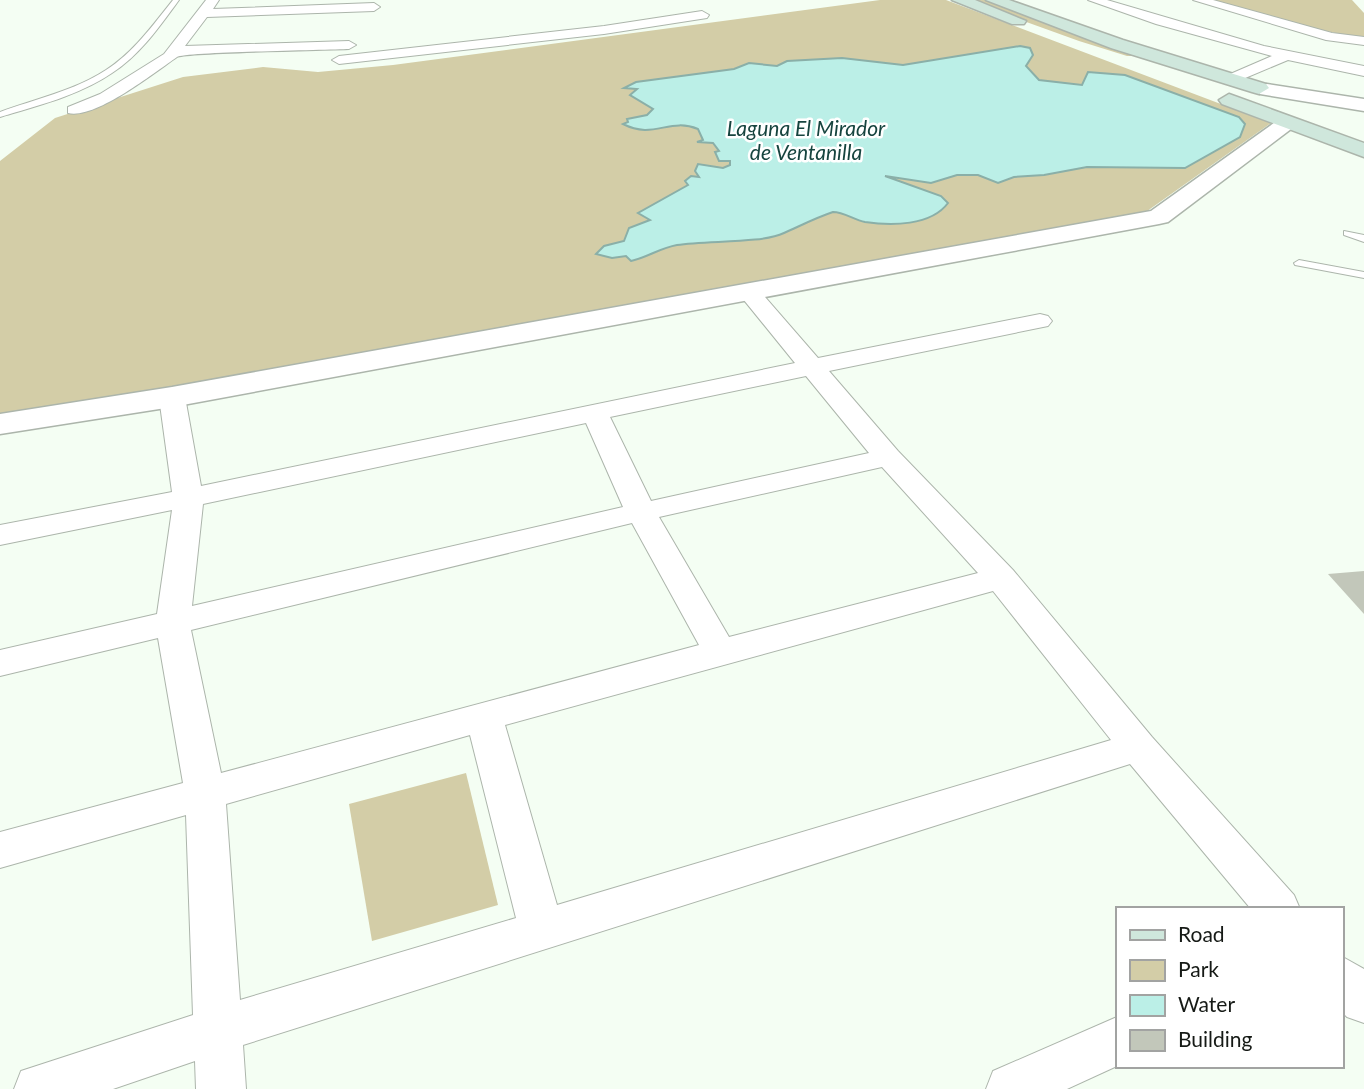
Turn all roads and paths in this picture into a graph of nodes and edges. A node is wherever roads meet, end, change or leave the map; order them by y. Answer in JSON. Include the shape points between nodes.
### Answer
{"nodes":[{"id":1,"x":176,"y":0,"type":"edge"},
{"id":2,"x":213,"y":0,"type":"edge"},
{"id":3,"x":681,"y":0,"type":"edge"},
{"id":4,"x":960,"y":0,"type":"edge"},
{"id":5,"x":1094,"y":0,"type":"edge"},
{"id":6,"x":1199,"y":0,"type":"edge"},
{"id":7,"x":1003,"y":1,"type":"edge"},
{"id":8,"x":377,"y":4,"type":"edge"},
{"id":9,"x":203,"y":13,"type":"junction"},
{"id":10,"x":355,"y":35,"type":"junction"},
{"id":11,"x":1331,"y":37,"type":"junction"},
{"id":12,"x":1364,"y":41,"type":"edge"},
{"id":13,"x":173,"y":51,"type":"junction"},
{"id":14,"x":1151,"y":56,"type":"junction"},
{"id":15,"x":1283,"y":57,"type":"junction"},
{"id":16,"x":1124,"y":60,"type":"junction"},
{"id":17,"x":1364,"y":71,"type":"edge"},
{"id":18,"x":1233,"y":78,"type":"junction"},
{"id":19,"x":1214,"y":94,"type":"junction"},
{"id":20,"x":1273,"y":102,"type":"junction"},
{"id":21,"x":1364,"y":104,"type":"edge"},
{"id":22,"x":74,"y":110,"type":"dead end"},
{"id":23,"x":0,"y":115,"type":"edge"},
{"id":24,"x":1364,"y":118,"type":"edge"},
{"id":25,"x":1364,"y":150,"type":"edge"},
{"id":26,"x":1348,"y":233,"type":"dead end"},
{"id":27,"x":1364,"y":239,"type":"edge"},
{"id":28,"x":1299,"y":263,"type":"dead end"},
{"id":29,"x":1364,"y":275,"type":"edge"},
{"id":30,"x":750,"y":294,"type":"junction"},
{"id":31,"x":1040,"y":321,"type":"dead end"},
{"id":32,"x":811,"y":365,"type":"junction"},
{"id":33,"x":172,"y":397,"type":"junction"},
{"id":34,"x":594,"y":411,"type":"junction"},
{"id":35,"x":0,"y":424,"type":"edge"},
{"id":36,"x":888,"y":457,"type":"junction"},
{"id":37,"x":188,"y":500,"type":"junction"},
{"id":38,"x":641,"y":512,"type":"junction"},
{"id":39,"x":0,"y":535,"type":"edge"},
{"id":40,"x":1001,"y":578,"type":"junction"},
{"id":41,"x":173,"y":625,"type":"junction"},
{"id":42,"x":720,"y":652,"type":"junction"},
{"id":43,"x":0,"y":663,"type":"edge"},
{"id":44,"x":484,"y":718,"type":"junction"},
{"id":45,"x":1138,"y":747,"type":"junction"},
{"id":46,"x":205,"y":794,"type":"junction"},
{"id":47,"x":0,"y":850,"type":"edge"},
{"id":48,"x":1276,"y":907,"type":"edge"},
{"id":49,"x":542,"y":930,"type":"junction"},
{"id":50,"x":1343,"y":980,"type":"edge"},
{"id":51,"x":1364,"y":1001,"type":"edge"},
{"id":52,"x":218,"y":1030,"type":"junction"},
{"id":53,"x":1116,"y":1041,"type":"edge"},
{"id":54,"x":39,"y":1089,"type":"edge"},
{"id":55,"x":221,"y":1089,"type":"edge"},
{"id":56,"x":1011,"y":1089,"type":"edge"}],
"edges":[{"from":1,"to":23,"type":"lane","via":[[109,71]]},
{"from":2,"to":9,"type":"street"},
{"from":3,"to":10,"type":"street","via":[[705,13],[604,30],[339,60]]},
{"from":4,"to":16,"type":"main road"},
{"from":5,"to":15,"type":"street"},
{"from":6,"to":11,"type":"street"},
{"from":7,"to":14,"type":"main road"},
{"from":8,"to":9,"type":"street"},
{"from":8,"to":10,"type":"street"},
{"from":9,"to":13,"type":"street","via":[[195,31]]},
{"from":10,"to":13,"type":"street"},
{"from":11,"to":12,"type":"street"},
{"from":11,"to":15,"type":"street"},
{"from":13,"to":22,"type":"street","via":[[148,73]]},
{"from":14,"to":16,"type":"main road"},
{"from":14,"to":18,"type":"main road"},
{"from":15,"to":17,"type":"street"},
{"from":15,"to":18,"type":"street"},
{"from":16,"to":19,"type":"main road"},
{"from":18,"to":20,"type":"main road"},
{"from":19,"to":20,"type":"main road"},
{"from":19,"to":20,"type":"main road","via":[[1229,87]]},
{"from":20,"to":21,"type":"street"},
{"from":20,"to":24,"type":"street"},
{"from":20,"to":25,"type":"main road"},
{"from":20,"to":30,"type":"street","via":[[1159,217]]},
{"from":26,"to":27,"type":"lane"},
{"from":28,"to":29,"type":"lane"},
{"from":30,"to":32,"type":"street"},
{"from":30,"to":33,"type":"street"},
{"from":31,"to":32,"type":"street"},
{"from":32,"to":34,"type":"street"},
{"from":32,"to":36,"type":"street"},
{"from":33,"to":35,"type":"street"},
{"from":33,"to":37,"type":"street"},
{"from":34,"to":37,"type":"street"},
{"from":34,"to":38,"type":"street"},
{"from":36,"to":38,"type":"street"},
{"from":36,"to":40,"type":"street"},
{"from":37,"to":39,"type":"street"},
{"from":37,"to":41,"type":"street"},
{"from":38,"to":41,"type":"street"},
{"from":38,"to":42,"type":"street"},
{"from":40,"to":42,"type":"street"},
{"from":40,"to":45,"type":"street"},
{"from":41,"to":43,"type":"street"},
{"from":41,"to":46,"type":"street"},
{"from":42,"to":44,"type":"street"},
{"from":44,"to":46,"type":"street"},
{"from":44,"to":49,"type":"street"},
{"from":45,"to":48,"type":"street"},
{"from":45,"to":49,"type":"street"},
{"from":46,"to":47,"type":"street"},
{"from":46,"to":52,"type":"street"},
{"from":49,"to":52,"type":"street"},
{"from":50,"to":51,"type":"street"},
{"from":52,"to":54,"type":"street"},
{"from":52,"to":55,"type":"street"},
{"from":53,"to":56,"type":"street"}]}
